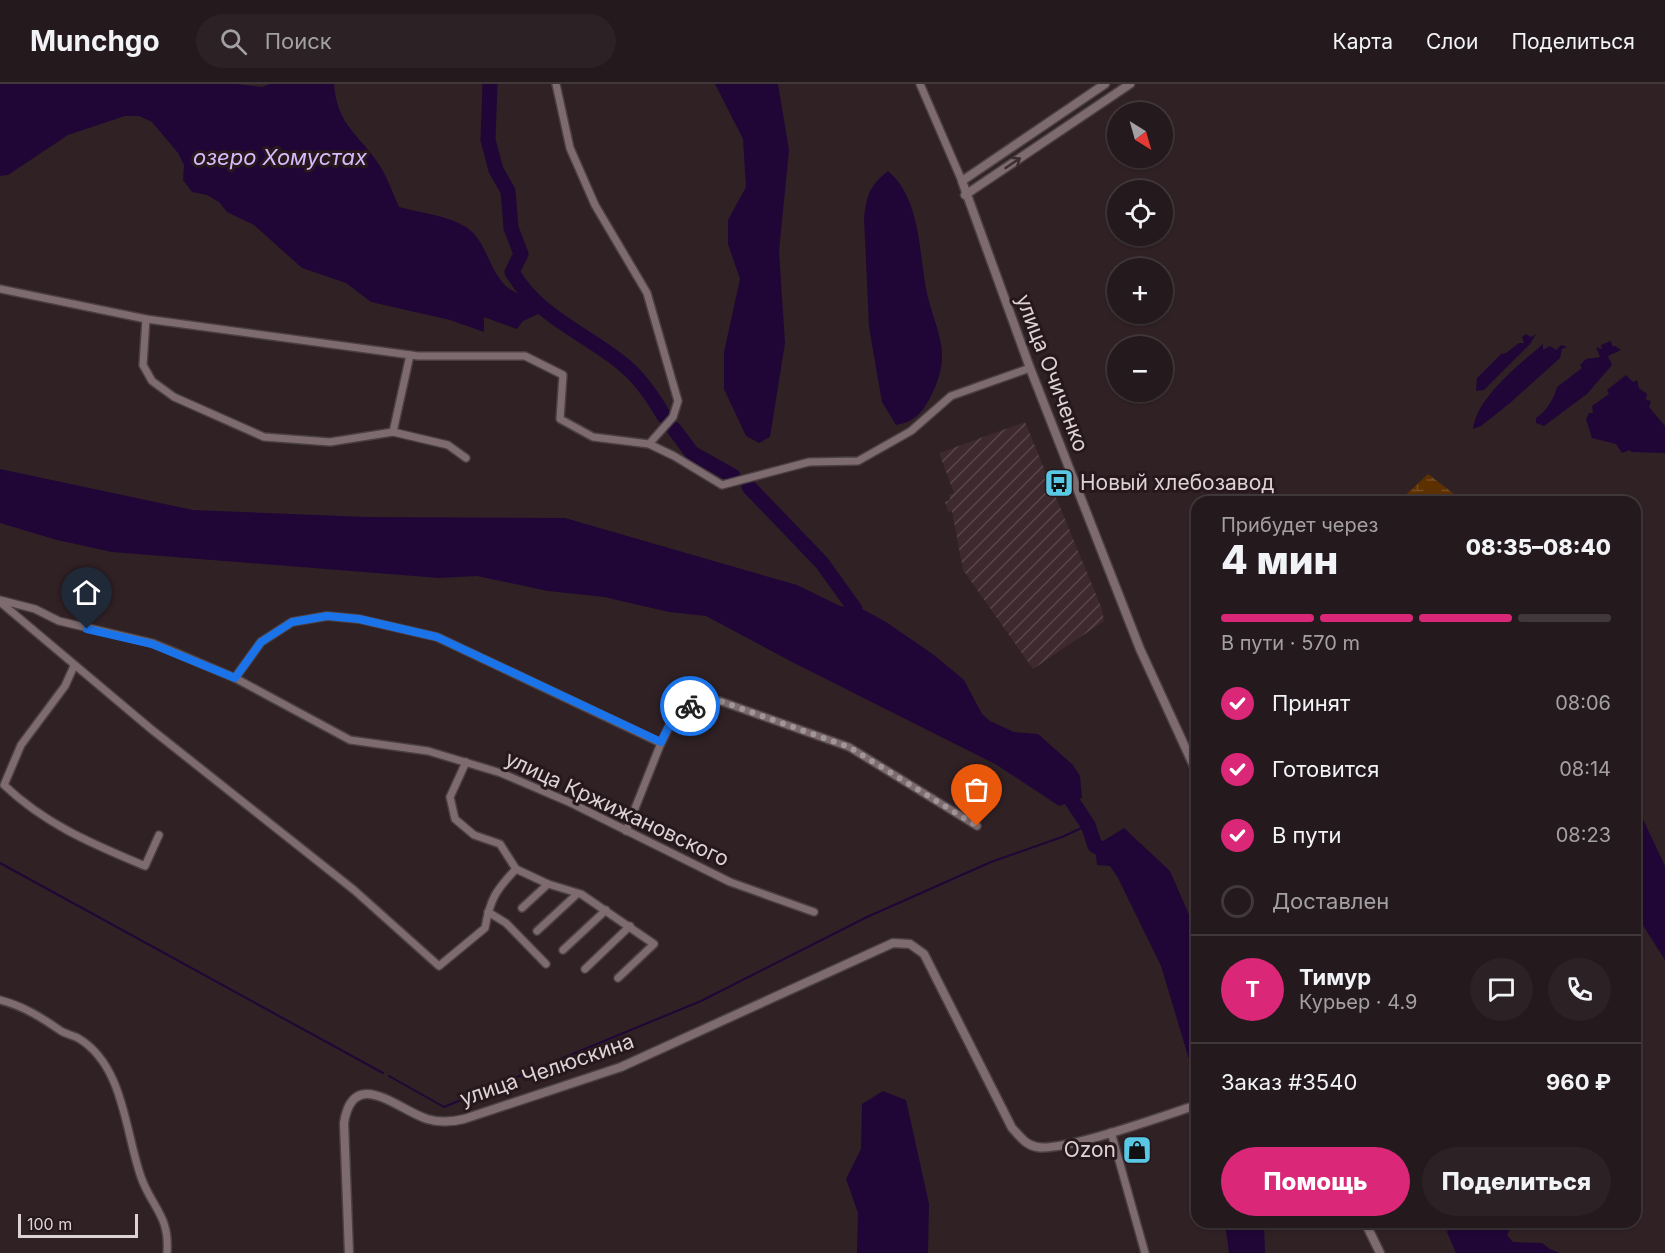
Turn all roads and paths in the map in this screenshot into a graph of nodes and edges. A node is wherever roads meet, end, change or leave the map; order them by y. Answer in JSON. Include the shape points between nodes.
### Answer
{"nodes":[{"id":1,"x":556,"y":84,"type":"edge"},
{"id":2,"x":920,"y":84,"type":"edge"},
{"id":3,"x":1105,"y":84,"type":"edge"},
{"id":4,"x":1130,"y":84,"type":"edge"},
{"id":5,"x":962,"y":181,"type":"junction"},
{"id":6,"x":965,"y":195,"type":"junction"},
{"id":7,"x":0,"y":289,"type":"edge"},
{"id":8,"x":146,"y":320,"type":"junction"},
{"id":9,"x":410,"y":355,"type":"junction"},
{"id":10,"x":1030,"y":368,"type":"junction"},
{"id":11,"x":393,"y":432,"type":"junction"},
{"id":12,"x":649,"y":444,"type":"junction"},
{"id":13,"x":466,"y":458,"type":"dead end"},
{"id":14,"x":0,"y":601,"type":"edge"},
{"id":15,"x":74,"y":666,"type":"junction"},
{"id":16,"x":235,"y":678,"type":"junction"},
{"id":17,"x":661,"y":742,"type":"junction"},
{"id":18,"x":1191,"y":760,"type":"edge"},
{"id":19,"x":466,"y":762,"type":"junction"},
{"id":20,"x":977,"y":826,"type":"dead end"},
{"id":21,"x":626,"y":831,"type":"junction"},
{"id":22,"x":159,"y":835,"type":"dead end"},
{"id":23,"x":516,"y":869,"type":"junction"},
{"id":24,"x":548,"y":884,"type":"junction"},
{"id":25,"x":576,"y":895,"type":"junction"},
{"id":26,"x":522,"y":908,"type":"dead end"},
{"id":27,"x":606,"y":910,"type":"junction"},
{"id":28,"x":488,"y":912,"type":"junction"},
{"id":29,"x":814,"y":912,"type":"dead end"},
{"id":30,"x":630,"y":926,"type":"junction"},
{"id":31,"x":537,"y":932,"type":"dead end"},
{"id":32,"x":563,"y":950,"type":"dead end"},
{"id":33,"x":546,"y":964,"type":"dead end"},
{"id":34,"x":585,"y":969,"type":"dead end"},
{"id":35,"x":618,"y":978,"type":"dead end"},
{"id":36,"x":0,"y":1000,"type":"edge"},
{"id":37,"x":1191,"y":1107,"type":"edge"},
{"id":38,"x":1111,"y":1132,"type":"junction"},
{"id":39,"x":1368,"y":1228,"type":"edge"},
{"id":40,"x":167,"y":1253,"type":"edge"},
{"id":41,"x":349,"y":1253,"type":"edge"},
{"id":42,"x":1145,"y":1253,"type":"edge"},
{"id":43,"x":1380,"y":1253,"type":"edge"}],
"edges":[{"from":1,"to":12,"type":"street","via":[[570,148],[595,205],[647,293],[678,401],[673,417]]},
{"from":2,"to":5,"type":"street","name":"улица Очиченко"},
{"from":3,"to":5,"type":"street"},
{"from":6,"to":4,"type":"street","one_way":true},
{"from":5,"to":6,"type":"street","name":"улица Очиченко"},
{"from":6,"to":10,"type":"street","name":"улица Очиченко"},
{"from":7,"to":8,"type":"street"},
{"from":8,"to":9,"type":"street"},
{"from":8,"to":11,"type":"street","via":[[143,365],[152,381],[174,397],[264,437],[330,442]]},
{"from":9,"to":11,"type":"street"},
{"from":9,"to":12,"type":"street","via":[[525,356],[563,375],[560,419],[593,436]]},
{"from":10,"to":12,"type":"street","via":[[951,396],[911,431],[858,461],[809,462],[722,485]]},
{"from":10,"to":18,"type":"street","name":"улица Очиченко","via":[[1140,649]]},
{"from":11,"to":13,"type":"street","via":[[448,445]]},
{"from":14,"to":15,"type":"street","name":"улица Кржижановского"},
{"from":14,"to":16,"type":"street","name":"улица Кржижановского","via":[[35,609],[58,621],[152,644]]},
{"from":15,"to":22,"type":"street","via":[[65,686],[21,745],[4,785],[28,808],[69,832],[145,866]]},
{"from":15,"to":28,"type":"street","name":"улица Кржижановского","via":[[354,890],[439,966],[485,928]]},
{"from":16,"to":17,"type":"street","via":[[261,642],[292,622],[327,616],[359,619],[437,637]]},
{"from":16,"to":19,"type":"street","name":"улица Кржижановского","via":[[350,741],[428,751]]},
{"from":17,"to":20,"type":"street","via":[[678,708],[720,701],[849,747]]},
{"from":17,"to":21,"type":"street"},
{"from":19,"to":21,"type":"street","name":"улица Кржижановского","via":[[501,773]]},
{"from":19,"to":23,"type":"street","via":[[450,797],[455,819],[474,835],[500,844]]},
{"from":21,"to":29,"type":"street","name":"улица Кржижановского","via":[[730,882]]},
{"from":23,"to":24,"type":"street"},
{"from":23,"to":28,"type":"street","via":[[495,891]]},
{"from":24,"to":25,"type":"street"},
{"from":24,"to":26,"type":"street"},
{"from":25,"to":27,"type":"street","via":[[581,894]]},
{"from":25,"to":31,"type":"street"},
{"from":27,"to":30,"type":"street"},
{"from":27,"to":32,"type":"street"},
{"from":28,"to":33,"type":"street","via":[[506,922]]},
{"from":30,"to":34,"type":"street"},
{"from":30,"to":35,"type":"street","via":[[654,944]]},
{"from":36,"to":40,"type":"street","via":[[19,1005],[78,1038],[110,1074],[122,1103],[142,1181],[165,1222]]},
{"from":37,"to":38,"type":"street"},
{"from":38,"to":41,"type":"street","name":"улица Челюскина","via":[[1051,1147],[1026,1143],[1012,1128],[924,954],[910,944],[892,943],[621,1066],[464,1119],[439,1122],[383,1096],[358,1096],[347,1107],[344,1124]]},
{"from":38,"to":42,"type":"street"},
{"from":39,"to":43,"type":"street"}]}
